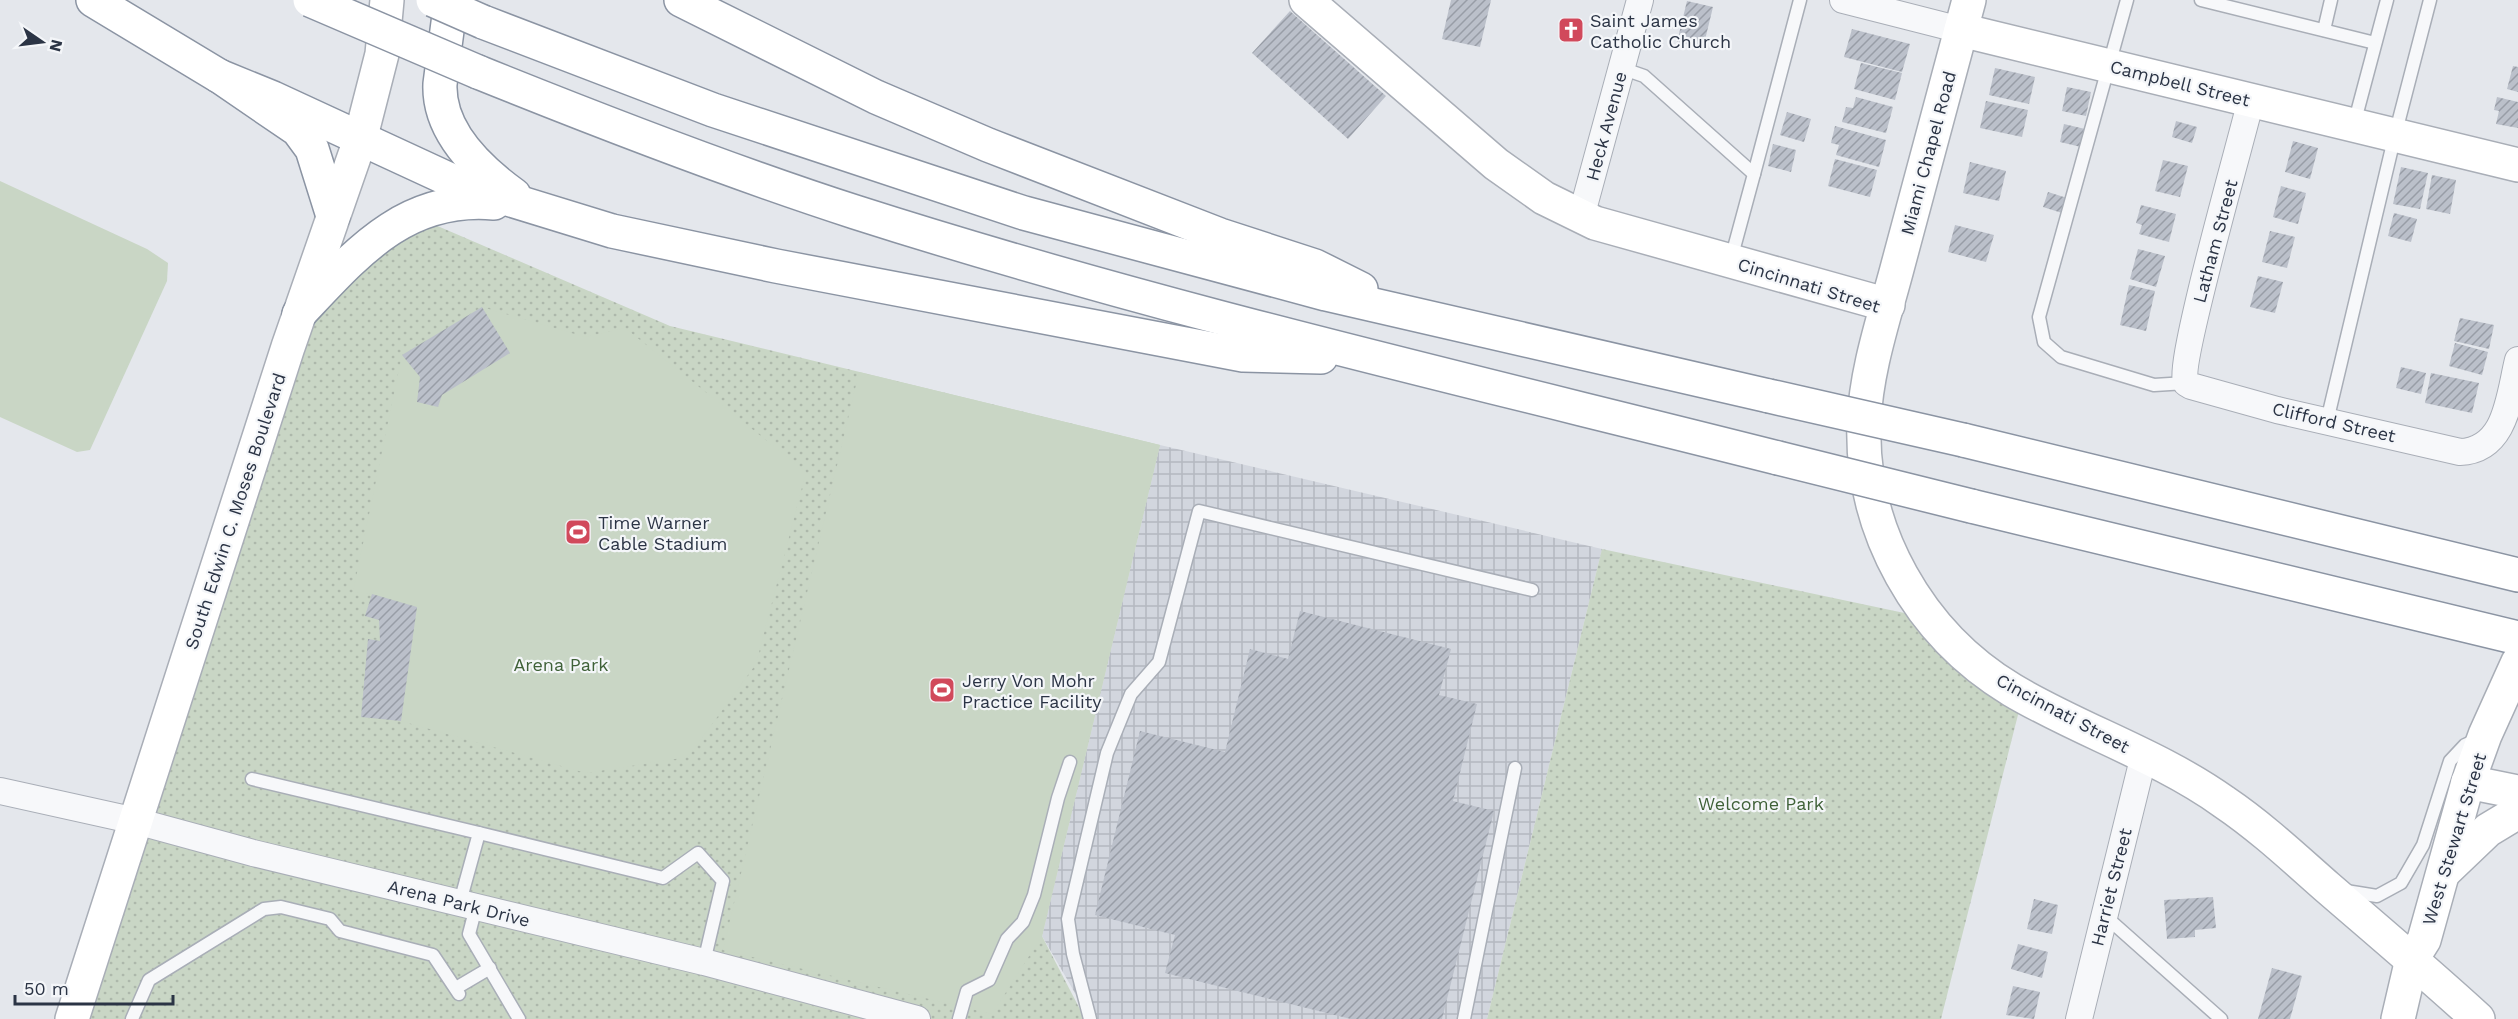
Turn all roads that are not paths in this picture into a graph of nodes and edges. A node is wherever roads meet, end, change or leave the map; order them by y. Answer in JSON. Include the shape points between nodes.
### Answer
{"nodes":[{"id":1,"x":93,"y":0,"type":"edge"},
{"id":2,"x":310,"y":0,"type":"edge"},
{"id":3,"x":387,"y":0,"type":"edge"},
{"id":4,"x":433,"y":0,"type":"edge"},
{"id":5,"x":451,"y":0,"type":"edge"},
{"id":6,"x":681,"y":0,"type":"edge"},
{"id":7,"x":1640,"y":0,"type":"edge"},
{"id":8,"x":1800,"y":0,"type":"edge"},
{"id":9,"x":1842,"y":0,"type":"edge"},
{"id":10,"x":2127,"y":0,"type":"edge"},
{"id":11,"x":2201,"y":0,"type":"edge"},
{"id":12,"x":2331,"y":0,"type":"edge"},
{"id":13,"x":2387,"y":0,"type":"edge"},
{"id":14,"x":2430,"y":0,"type":"edge"},
{"id":15,"x":1309,"y":1,"type":"edge"},
{"id":16,"x":1965,"y":15,"type":"edge"},
{"id":17,"x":2324,"y":30,"type":"junction"},
{"id":18,"x":2375,"y":43,"type":"junction"},
{"id":19,"x":2107,"y":65,"type":"junction"},
{"id":20,"x":1621,"y":68,"type":"junction"},
{"id":21,"x":219,"y":76,"type":"junction"},
{"id":22,"x":2251,"y":100,"type":"junction"},
{"id":23,"x":2354,"y":125,"type":"junction"},
{"id":24,"x":2395,"y":135,"type":"junction"},
{"id":25,"x":360,"y":140,"type":"junction"},
{"id":26,"x":2518,"y":165,"type":"edge"},
{"id":27,"x":1754,"y":174,"type":"junction"},
{"id":28,"x":530,"y":206,"type":"junction"},
{"id":29,"x":333,"y":216,"type":"junction"},
{"id":30,"x":1581,"y":217,"type":"junction"},
{"id":31,"x":1731,"y":261,"type":"junction"},
{"id":32,"x":1888,"y":305,"type":"junction"},
{"id":33,"x":1403,"y":310,"type":"junction"},
{"id":34,"x":299,"y":314,"type":"junction"},
{"id":35,"x":1380,"y":358,"type":"junction"},
{"id":36,"x":2518,"y":360,"type":"edge"},
{"id":37,"x":2186,"y":383,"type":"junction"},
{"id":38,"x":2327,"y":421,"type":"junction"},
{"id":39,"x":2508,"y":573,"type":"edge"},
{"id":40,"x":1532,"y":590,"type":"dead end"},
{"id":41,"x":2518,"y":638,"type":"edge"},
{"id":42,"x":2518,"y":662,"type":"edge"},
{"id":43,"x":2485,"y":735,"type":"junction"},
{"id":44,"x":2144,"y":755,"type":"junction"},
{"id":45,"x":1070,"y":762,"type":"dead end"},
{"id":46,"x":1515,"y":768,"type":"dead end"},
{"id":47,"x":252,"y":779,"type":"dead end"},
{"id":48,"x":2468,"y":782,"type":"junction"},
{"id":49,"x":0,"y":791,"type":"edge"},
{"id":50,"x":2518,"y":792,"type":"edge"},
{"id":51,"x":2518,"y":812,"type":"edge"},
{"id":52,"x":136,"y":821,"type":"junction"},
{"id":53,"x":479,"y":833,"type":"junction"},
{"id":54,"x":2442,"y":873,"type":"junction"},
{"id":55,"x":2327,"y":886,"type":"junction"},
{"id":56,"x":468,"y":904,"type":"junction"},
{"id":57,"x":2104,"y":915,"type":"junction"},
{"id":58,"x":2412,"y":959,"type":"junction"},
{"id":59,"x":704,"y":962,"type":"junction"},
{"id":60,"x":490,"y":968,"type":"junction"},
{"id":61,"x":72,"y":1019,"type":"edge"},
{"id":62,"x":132,"y":1019,"type":"edge"},
{"id":63,"x":519,"y":1019,"type":"edge"},
{"id":64,"x":917,"y":1019,"type":"edge"},
{"id":65,"x":959,"y":1019,"type":"edge"},
{"id":66,"x":1090,"y":1019,"type":"edge"},
{"id":67,"x":1464,"y":1019,"type":"edge"},
{"id":68,"x":2079,"y":1019,"type":"edge"},
{"id":69,"x":2222,"y":1019,"type":"edge"},
{"id":70,"x":2398,"y":1019,"type":"edge"},
{"id":71,"x":2478,"y":1019,"type":"edge"}],
"edges":[{"from":1,"to":21,"type":"main road"},
{"from":2,"to":35,"type":"main road","bridge":true,"via":[[581,114],[851,211],[1123,292]]},
{"from":3,"to":25,"type":"main road","name":"South Edwin C. Moses Boulevard","via":[[382,54]]},
{"from":4,"to":33,"type":"main road","bridge":true,"via":[[712,110],[1024,213],[1315,291]]},
{"from":5,"to":28,"type":"main road","via":[[440,84],[444,110],[455,136],[479,166]]},
{"from":6,"to":33,"type":"main road","via":[[876,97],[988,146],[1220,235],[1315,266]]},
{"from":7,"to":20,"type":"street","name":"Heck Avenue"},
{"from":8,"to":27,"type":"lane"},
{"from":9,"to":16,"type":"street","name":"Campbell Street"},
{"from":10,"to":19,"type":"lane"},
{"from":11,"to":17,"type":"lane"},
{"from":12,"to":17,"type":"lane"},
{"from":13,"to":18,"type":"lane"},
{"from":14,"to":24,"type":"lane"},
{"from":15,"to":30,"type":"main road","name":"Cincinnati Street","via":[[1503,170]]},
{"from":16,"to":19,"type":"main road","name":"Campbell Street"},
{"from":16,"to":32,"type":"main road","name":"Miami Chapel Road"},
{"from":17,"to":18,"type":"lane"},
{"from":18,"to":23,"type":"lane"},
{"from":19,"to":22,"type":"main road","name":"Campbell Street"},
{"from":19,"to":37,"type":"lane","via":[[2039,317],[2044,342],[2061,357],[2154,385]]},
{"from":20,"to":27,"type":"lane","via":[[1644,76]]},
{"from":20,"to":30,"type":"street","name":"Heck Avenue"},
{"from":21,"to":25,"type":"main road"},
{"from":21,"to":29,"type":"main road","via":[[298,130],[312,149]]},
{"from":22,"to":23,"type":"main road","name":"Campbell Street"},
{"from":22,"to":37,"type":"street","name":"Latham Street","via":[[2195,318],[2184,366]]},
{"from":23,"to":24,"type":"main road","name":"Campbell Street"},
{"from":24,"to":26,"type":"main road","name":"Campbell Street"},
{"from":24,"to":38,"type":"lane"},
{"from":25,"to":28,"type":"main road","via":[[459,184]]},
{"from":25,"to":29,"type":"main road","name":"South Edwin C. Moses Boulevard"},
{"from":27,"to":31,"type":"lane"},
{"from":28,"to":34,"type":"main road","via":[[476,202],[446,205],[412,215],[391,226],[354,256]]},
{"from":28,"to":35,"type":"main road","via":[[663,243],[1243,355]]},
{"from":29,"to":34,"type":"main road","name":"South Edwin C. Moses Boulevard"},
{"from":30,"to":31,"type":"main road","name":"Cincinnati Street"},
{"from":31,"to":32,"type":"main road","name":"Cincinnati Street"},
{"from":32,"to":44,"type":"main road","name":"Cincinnati Street","via":[[1864,422],[1867,477],[1878,525],[1911,594],[1951,642],[2012,690]]},
{"from":33,"to":39,"type":"main road","bridge":true,"via":[[1963,440]]},
{"from":34,"to":52,"type":"main road","name":"South Edwin C. Moses Boulevard"},
{"from":35,"to":41,"type":"main road","bridge":true},
{"from":36,"to":38,"type":"street","name":"Clifford Street","via":[[2500,428],[2484,447],[2460,452]]},
{"from":37,"to":38,"type":"street","name":"Clifford Street"},
{"from":40,"to":66,"type":"lane","via":[[1199,511],[1159,662],[1131,694],[1107,753],[1068,919]]},
{"from":42,"to":43,"type":"main road","name":"West Stewart Street"},
{"from":43,"to":48,"type":"main road","name":"West Stewart Street"},
{"from":43,"to":55,"type":"lane","via":[[2465,746],[2450,761],[2423,845],[2401,883],[2377,896]]},
{"from":44,"to":55,"type":"main road","name":"Cincinnati Street","via":[[2193,780],[2227,804]]},
{"from":44,"to":57,"type":"street","name":"Harriet Street"},
{"from":45,"to":65,"type":"lane","via":[[1023,922],[1007,939],[989,980],[968,991]]},
{"from":46,"to":67,"type":"lane"},
{"from":47,"to":53,"type":"lane"},
{"from":48,"to":50,"type":"main road"},
{"from":48,"to":54,"type":"main road","name":"West Stewart Street"},
{"from":49,"to":52,"type":"street","name":"Arena Park Drive"},
{"from":51,"to":54,"type":"main road","via":[[2488,830]]},
{"from":52,"to":56,"type":"street","name":"Arena Park Drive"},
{"from":52,"to":61,"type":"main road","name":"South Edwin C. Moses Boulevard"},
{"from":53,"to":56,"type":"lane"},
{"from":53,"to":59,"type":"lane","via":[[663,878],[698,853],[723,881]]},
{"from":54,"to":58,"type":"main road","name":"West Stewart Street","via":[[2424,940]]},
{"from":55,"to":58,"type":"main road","name":"Cincinnati Street"},
{"from":56,"to":59,"type":"street","name":"Arena Park Drive"},
{"from":56,"to":60,"type":"lane","via":[[469,934]]},
{"from":57,"to":68,"type":"street","name":"Harriet Street"},
{"from":57,"to":69,"type":"lane"},
{"from":58,"to":70,"type":"main road","name":"West Stewart Street"},
{"from":58,"to":71,"type":"main road","name":"Cincinnati Street"},
{"from":59,"to":64,"type":"street","name":"Arena Park Drive"},
{"from":60,"to":62,"type":"lane","via":[[457,991],[433,955],[340,931],[330,919],[272,907],[149,980]]},
{"from":60,"to":63,"type":"lane"}]}
